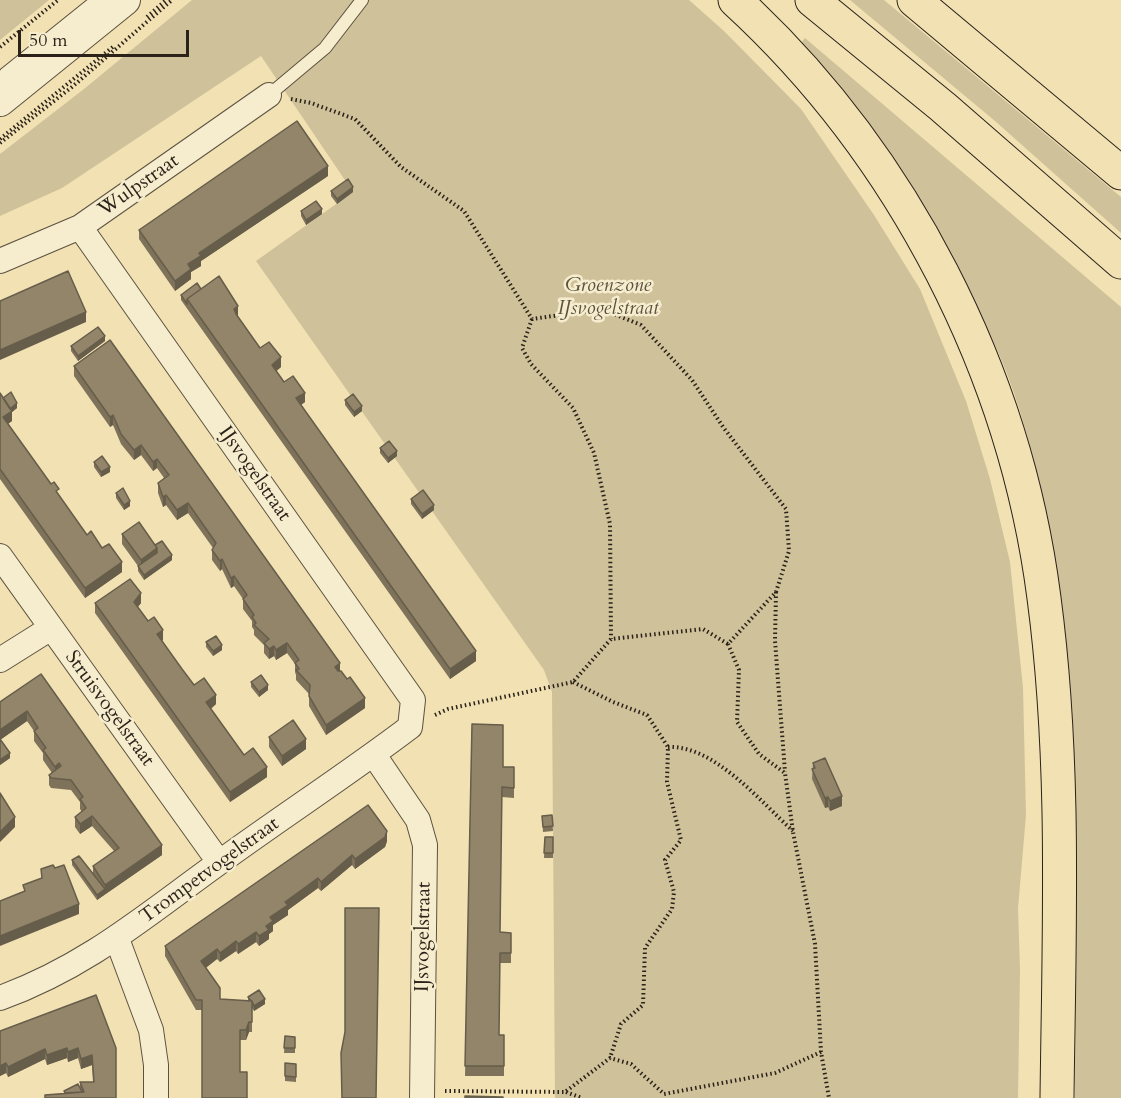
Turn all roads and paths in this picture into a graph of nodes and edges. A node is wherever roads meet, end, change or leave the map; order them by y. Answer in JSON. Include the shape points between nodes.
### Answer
{"nodes":[{"id":1,"x":58,"y":0,"type":"edge"},
{"id":2,"x":97,"y":0,"type":"edge"},
{"id":3,"x":125,"y":0,"type":"edge"},
{"id":4,"x":166,"y":0,"type":"edge"},
{"id":5,"x":172,"y":0,"type":"edge"},
{"id":6,"x":362,"y":0,"type":"edge"},
{"id":7,"x":735,"y":0,"type":"edge"},
{"id":8,"x":812,"y":0,"type":"edge"},
{"id":9,"x":914,"y":0,"type":"edge"},
{"id":10,"x":0,"y":47,"type":"edge"},
{"id":11,"x":0,"y":84,"type":"edge"},
{"id":12,"x":269,"y":95,"type":"junction"},
{"id":13,"x":0,"y":101,"type":"edge"},
{"id":14,"x":0,"y":141,"type":"edge"},
{"id":15,"x":1121,"y":173,"type":"edge"},
{"id":16,"x":80,"y":227,"type":"junction"},
{"id":17,"x":0,"y":261,"type":"edge"},
{"id":18,"x":1121,"y":262,"type":"edge"},
{"id":19,"x":533,"y":319,"type":"junction"},
{"id":20,"x":0,"y":556,"type":"edge"},
{"id":21,"x":776,"y":592,"type":"junction"},
{"id":22,"x":51,"y":628,"type":"junction"},
{"id":23,"x":611,"y":638,"type":"junction"},
{"id":24,"x":728,"y":644,"type":"junction"},
{"id":25,"x":0,"y":660,"type":"edge"},
{"id":26,"x":573,"y":682,"type":"junction"},
{"id":27,"x":410,"y":727,"type":"junction"},
{"id":28,"x":668,"y":747,"type":"junction"},
{"id":29,"x":374,"y":754,"type":"junction"},
{"id":30,"x":785,"y":773,"type":"junction"},
{"id":31,"x":793,"y":832,"type":"junction"},
{"id":32,"x":219,"y":862,"type":"junction"},
{"id":33,"x":117,"y":939,"type":"junction"},
{"id":34,"x":0,"y":998,"type":"edge"},
{"id":35,"x":821,"y":1053,"type":"junction"},
{"id":36,"x":610,"y":1058,"type":"junction"},
{"id":37,"x":565,"y":1092,"type":"junction"},
{"id":38,"x":422,"y":1094,"type":"edge"},
{"id":39,"x":665,"y":1096,"type":"edge"},
{"id":40,"x":156,"y":1098,"type":"edge"},
{"id":41,"x":582,"y":1098,"type":"edge"},
{"id":42,"x":829,"y":1098,"type":"edge"},
{"id":43,"x":1057,"y":1098,"type":"edge"}],
"edges":[{"from":1,"to":10,"type":"path"},
{"from":2,"to":11,"type":"lane","via":[[5,74]]},
{"from":3,"to":13,"type":"street"},
{"from":4,"to":14,"type":"path"},
{"from":5,"to":14,"type":"path","via":[[72,87]]},
{"from":6,"to":12,"type":"lane","via":[[325,48]]},
{"from":7,"to":43,"type":"highway","via":[[809,74],[859,138],[904,206],[957,302],[1008,435],[1034,539],[1052,671],[1059,866]]},
{"from":8,"to":18,"type":"highway","via":[[944,107]]},
{"from":9,"to":15,"type":"highway"},
{"from":12,"to":16,"type":"street","name":"Wulpstraat"},
{"from":12,"to":19,"type":"path","via":[[311,103],[355,119],[401,167],[464,211]]},
{"from":16,"to":17,"type":"street","name":"Wulpstraat"},
{"from":16,"to":27,"type":"street","name":"IJsvogelstraat","via":[[413,700]]},
{"from":19,"to":21,"type":"path","via":[[602,309],[641,325],[692,380],[786,509],[789,551]]},
{"from":19,"to":23,"type":"path","via":[[522,348],[531,364],[573,408],[594,453],[610,524]]},
{"from":20,"to":22,"type":"street","name":"Struisvogelstraat"},
{"from":21,"to":24,"type":"path"},
{"from":21,"to":30,"type":"path","via":[[775,641]]},
{"from":22,"to":25,"type":"street"},
{"from":22,"to":32,"type":"street","name":"Struisvogelstraat"},
{"from":23,"to":24,"type":"path","via":[[703,629]]},
{"from":23,"to":26,"type":"path"},
{"from":24,"to":30,"type":"path","via":[[739,670],[737,722],[759,754]]},
{"from":26,"to":27,"type":"path","via":[[448,710]]},
{"from":26,"to":28,"type":"path","via":[[647,715]]},
{"from":27,"to":29,"type":"street","name":"Trompetvogelstraat"},
{"from":28,"to":31,"type":"path","via":[[680,747],[722,766]]},
{"from":28,"to":36,"type":"path","via":[[668,782],[681,840],[665,860],[674,892],[672,909],[645,948],[643,1005],[621,1024]]},
{"from":29,"to":32,"type":"street","name":"Trompetvogelstraat"},
{"from":29,"to":38,"type":"street","name":"IJsvogelstraat","via":[[418,820],[425,845]]},
{"from":30,"to":31,"type":"path"},
{"from":31,"to":35,"type":"path","via":[[815,944]]},
{"from":32,"to":33,"type":"street","name":"Trompetvogelstraat"},
{"from":33,"to":34,"type":"street","name":"Trompetvogelstraat","via":[[80,962]]},
{"from":33,"to":40,"type":"street","via":[[151,1030]]},
{"from":35,"to":39,"type":"path","via":[[775,1073]]},
{"from":35,"to":42,"type":"path"},
{"from":36,"to":37,"type":"path"},
{"from":36,"to":39,"type":"path","via":[[631,1064]]},
{"from":37,"to":38,"type":"path"},
{"from":37,"to":41,"type":"path"}]}
